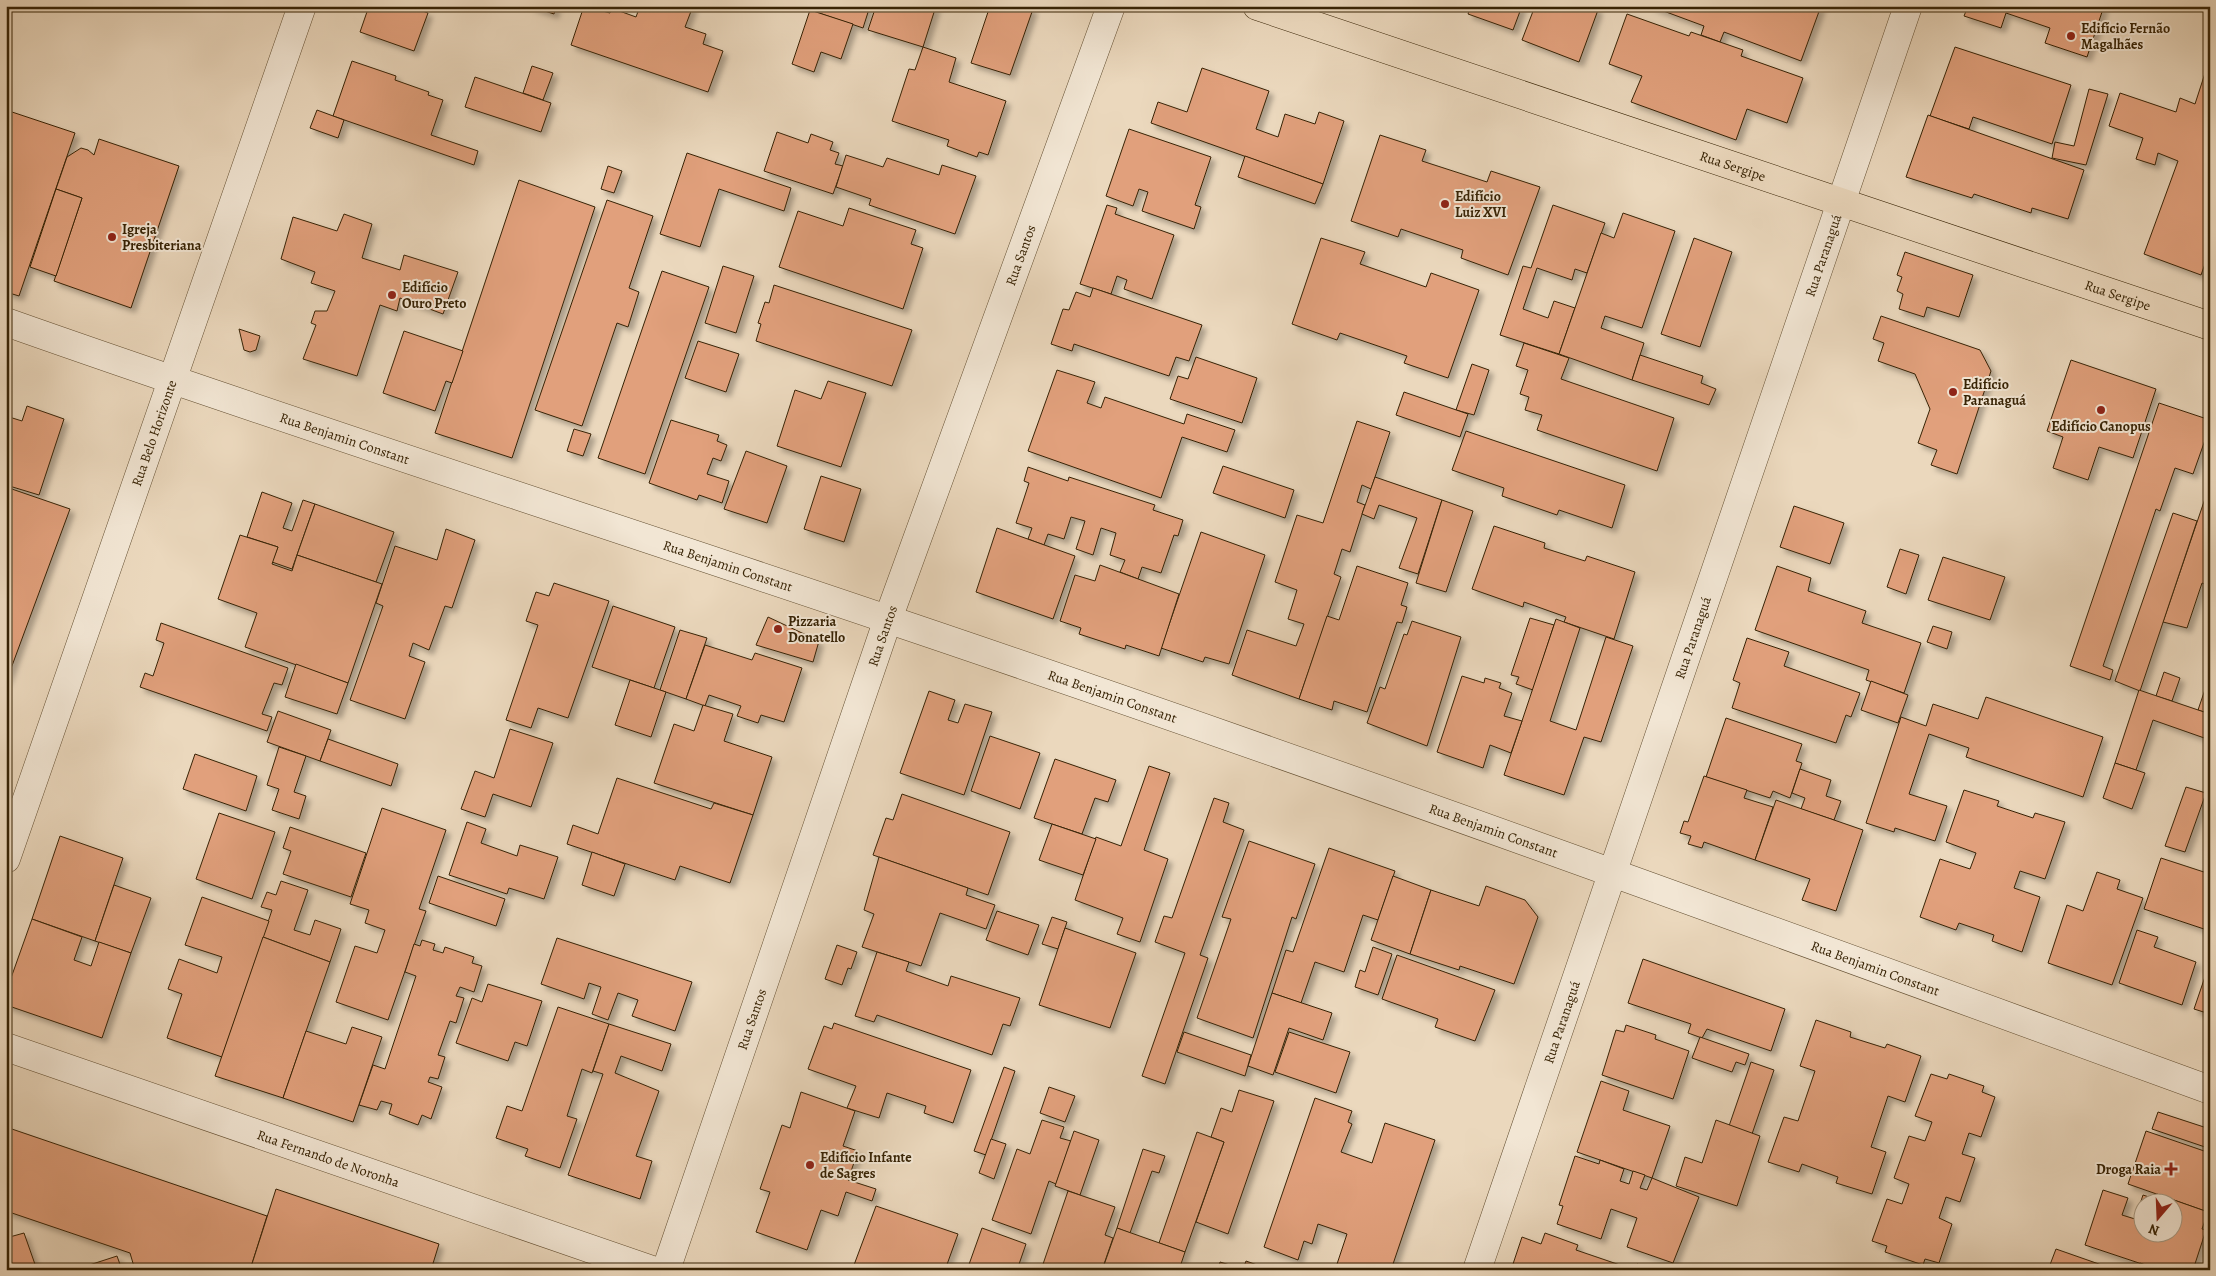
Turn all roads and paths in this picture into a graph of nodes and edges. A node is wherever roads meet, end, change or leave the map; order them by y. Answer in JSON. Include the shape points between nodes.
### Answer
{"nodes":[{"id":1,"x":302,"y":6,"type":"edge"},
{"id":2,"x":1111,"y":6,"type":"edge"},
{"id":3,"x":1257,"y":6,"type":"edge"},
{"id":4,"x":1908,"y":6,"type":"edge"},
{"id":5,"x":1841,"y":201,"type":"junction"},
{"id":6,"x":6,"y":322,"type":"edge"},
{"id":7,"x":2210,"y":326,"type":"edge"},
{"id":8,"x":171,"y":380,"type":"junction"},
{"id":9,"x":888,"y":619,"type":"junction"},
{"id":10,"x":6,"y":859,"type":"edge"},
{"id":11,"x":1612,"y":871,"type":"junction"},
{"id":12,"x":6,"y":1047,"type":"edge"},
{"id":13,"x":2210,"y":1090,"type":"edge"},
{"id":14,"x":652,"y":1270,"type":"edge"},
{"id":15,"x":666,"y":1270,"type":"edge"},
{"id":16,"x":1476,"y":1270,"type":"edge"}],
"edges":[{"from":1,"to":8,"type":"street","name":"Rua Belo Horizonte"},
{"from":2,"to":9,"type":"street","name":"Rua Santos"},
{"from":3,"to":5,"type":"main road","name":"Rua Sergipe"},
{"from":4,"to":5,"type":"street","name":"Rua Paranaguá"},
{"from":5,"to":7,"type":"main road","name":"Rua Sergipe"},
{"from":5,"to":11,"type":"street","name":"Rua Paranaguá"},
{"from":6,"to":8,"type":"street","name":"Rua Benjamin Constant"},
{"from":8,"to":9,"type":"street","name":"Rua Benjamin Constant"},
{"from":8,"to":10,"type":"street","name":"Rua Belo Horizonte"},
{"from":9,"to":11,"type":"street","name":"Rua Benjamin Constant"},
{"from":9,"to":15,"type":"street","name":"Rua Santos"},
{"from":11,"to":13,"type":"street","name":"Rua Benjamin Constant"},
{"from":11,"to":16,"type":"street","name":"Rua Paranaguá"},
{"from":12,"to":14,"type":"street","name":"Rua Fernando de Noronha"}]}
